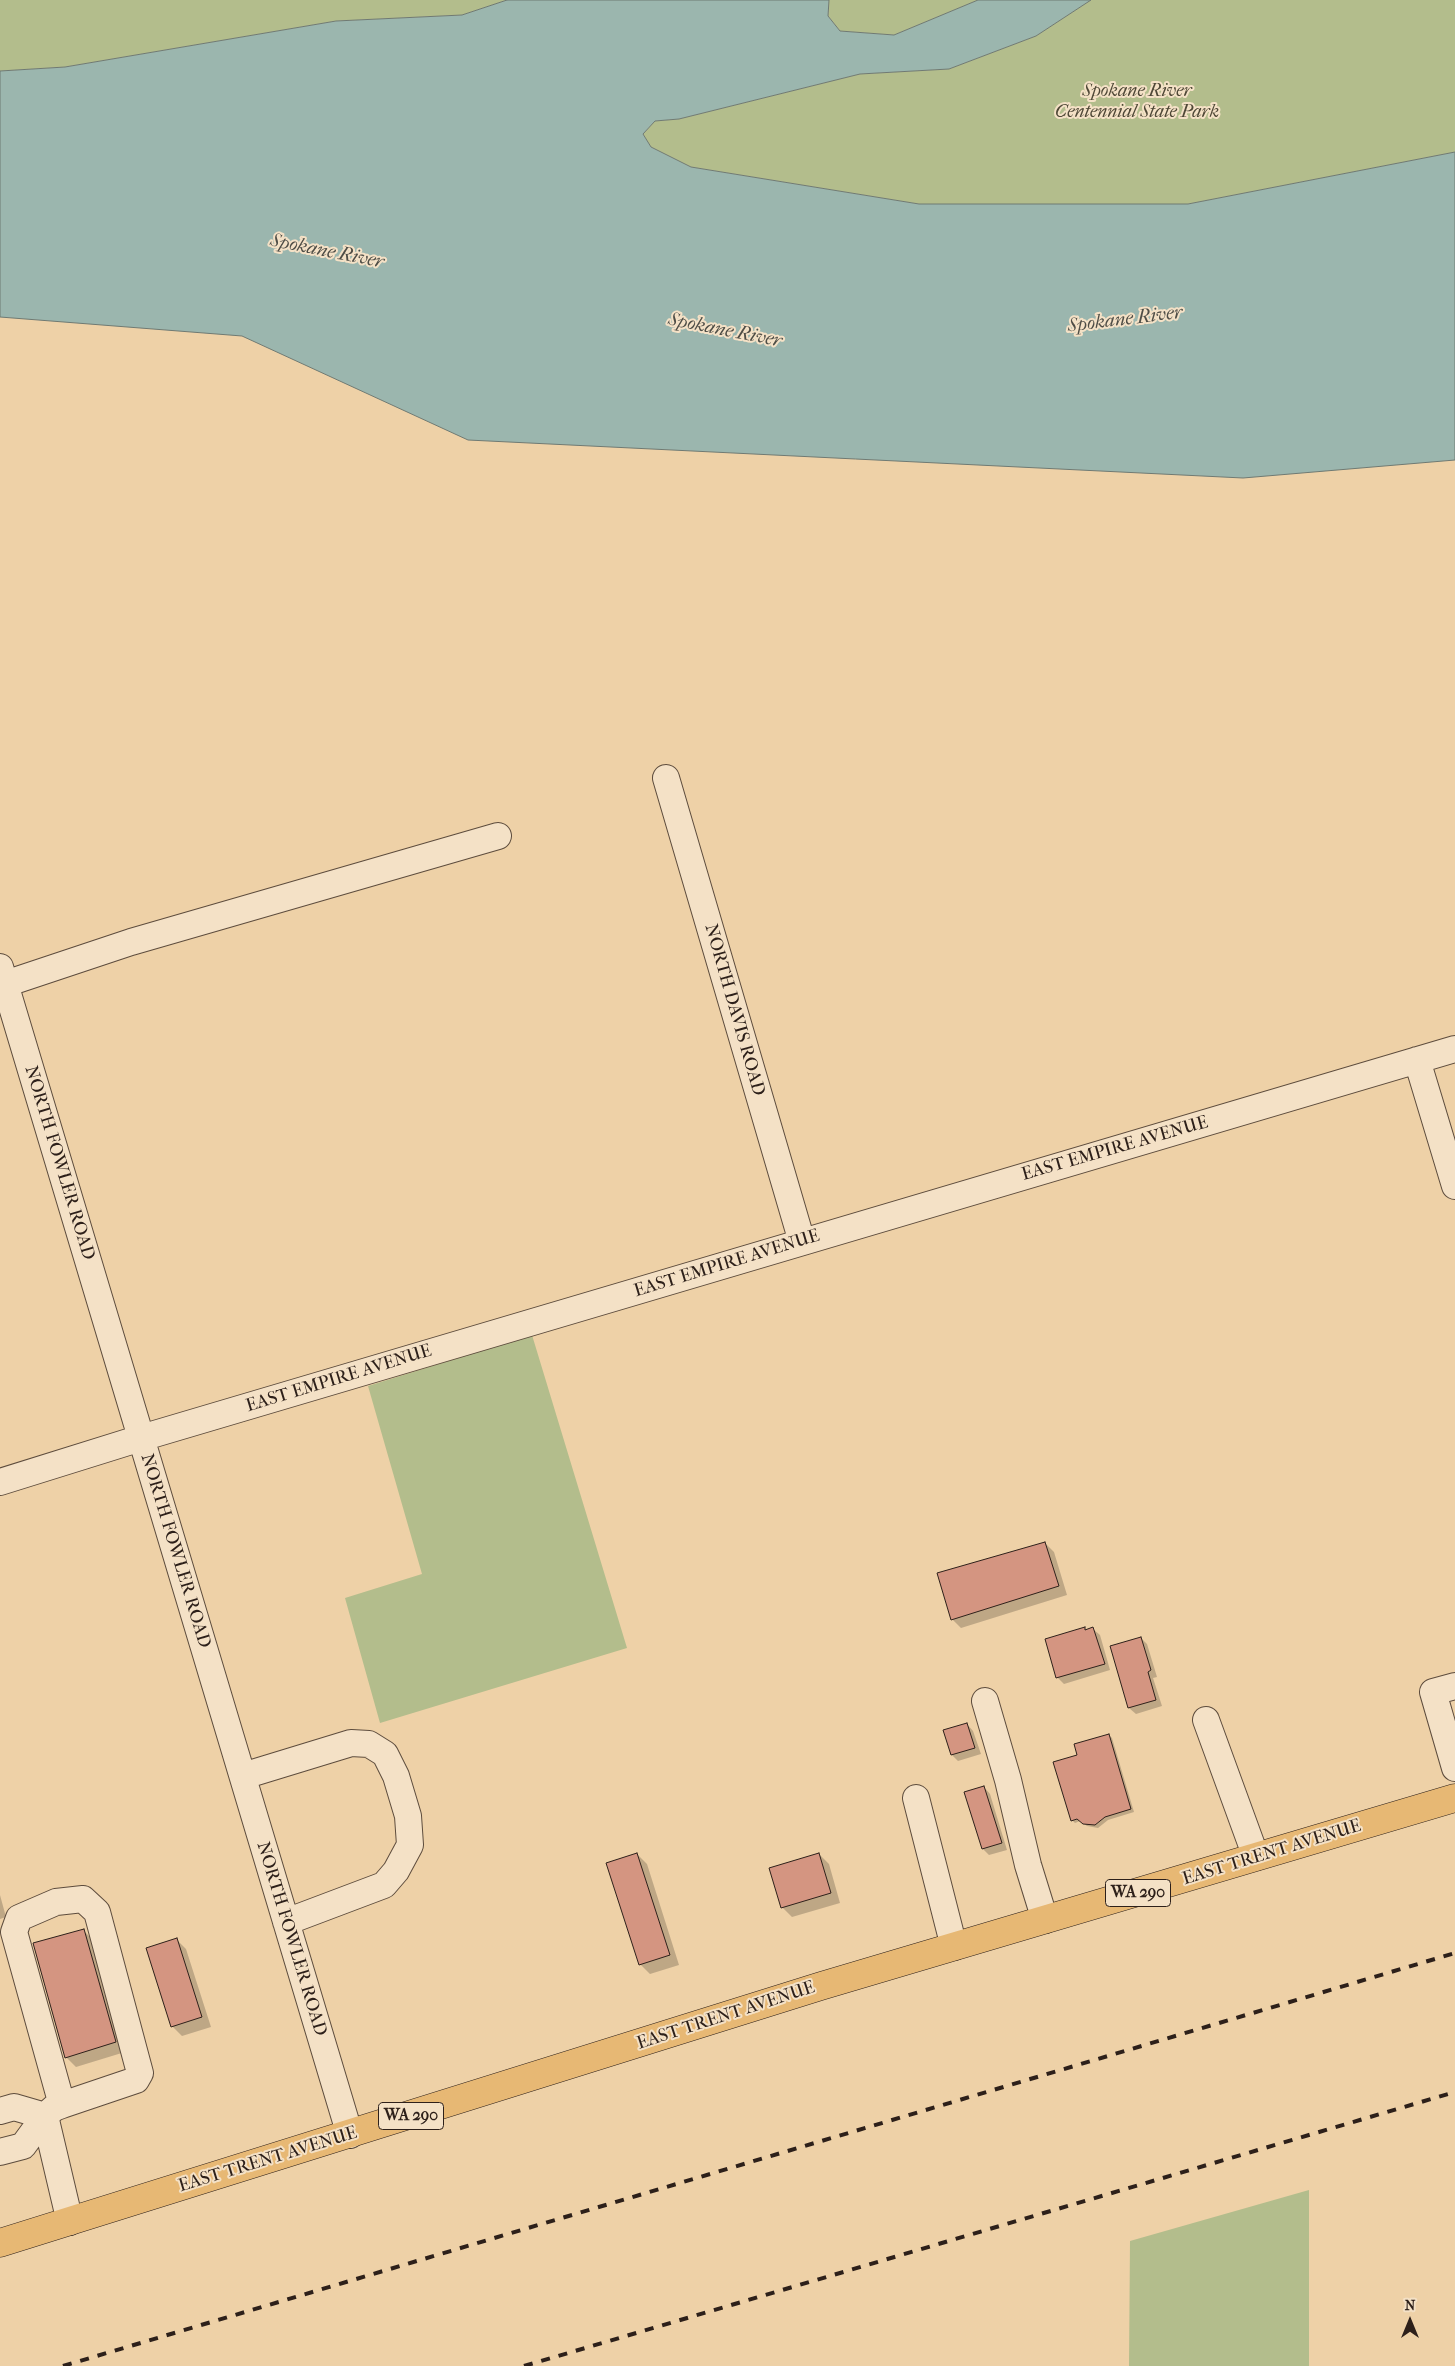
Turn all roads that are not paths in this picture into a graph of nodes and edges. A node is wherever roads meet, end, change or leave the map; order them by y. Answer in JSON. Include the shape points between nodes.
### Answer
{"nodes":[{"id":1,"x":666,"y":778,"type":"dead end"},
{"id":2,"x":498,"y":836,"type":"dead end"},
{"id":3,"x":3,"y":975,"type":"edge"},
{"id":4,"x":1455,"y":1049,"type":"edge"},
{"id":5,"x":1417,"y":1060,"type":"junction"},
{"id":6,"x":1455,"y":1186,"type":"edge"},
{"id":7,"x":802,"y":1242,"type":"junction"},
{"id":8,"x":141,"y":1438,"type":"junction"},
{"id":9,"x":0,"y":1482,"type":"edge"},
{"id":10,"x":1455,"y":1686,"type":"edge"},
{"id":11,"x":985,"y":1700,"type":"dead end"},
{"id":12,"x":1206,"y":1720,"type":"dead end"},
{"id":13,"x":1455,"y":1768,"type":"edge"},
{"id":14,"x":242,"y":1776,"type":"junction"},
{"id":15,"x":916,"y":1798,"type":"dead end"},
{"id":16,"x":1455,"y":1798,"type":"edge"},
{"id":17,"x":1256,"y":1857,"type":"junction"},
{"id":18,"x":1045,"y":1920,"type":"junction"},
{"id":19,"x":286,"y":1922,"type":"junction"},
{"id":20,"x":954,"y":1947,"type":"junction"},
{"id":21,"x":0,"y":2111,"type":"edge"},
{"id":22,"x":54,"y":2111,"type":"junction"},
{"id":23,"x":350,"y":2135,"type":"junction"},
{"id":24,"x":0,"y":2152,"type":"edge"},
{"id":25,"x":70,"y":2222,"type":"junction"},
{"id":26,"x":0,"y":2243,"type":"edge"}],
"edges":[{"from":1,"to":7,"type":"street","name":"NORTH DAVIS ROAD"},
{"from":2,"to":3,"type":"street","via":[[131,942]]},
{"from":3,"to":8,"type":"street","name":"NORTH FOWLER ROAD"},
{"from":4,"to":5,"type":"street","name":"EAST EMPIRE AVENUE"},
{"from":5,"to":6,"type":"street"},
{"from":5,"to":7,"type":"street","name":"EAST EMPIRE AVENUE"},
{"from":7,"to":8,"type":"street","name":"EAST EMPIRE AVENUE"},
{"from":8,"to":9,"type":"street","name":"EAST EMPIRE AVENUE"},
{"from":8,"to":14,"type":"street","name":"NORTH FOWLER ROAD"},
{"from":10,"to":13,"type":"street","via":[[1433,1692]]},
{"from":11,"to":18,"type":"street"},
{"from":12,"to":17,"type":"street"},
{"from":14,"to":19,"type":"street","name":"NORTH FOWLER ROAD"},
{"from":14,"to":19,"type":"street","via":[[351,1743],[369,1744],[385,1754],[396,1776],[408,1816],[410,1845],[396,1871],[384,1885]]},
{"from":15,"to":20,"type":"street"},
{"from":16,"to":17,"type":"main road","name":"EAST TRENT AVENUE","number":"WA 290"},
{"from":17,"to":18,"type":"main road","name":"EAST TRENT AVENUE","number":"WA 290"},
{"from":18,"to":20,"type":"main road","name":"EAST TRENT AVENUE","number":"WA 290"},
{"from":19,"to":23,"type":"street","name":"NORTH FOWLER ROAD"},
{"from":20,"to":23,"type":"main road","name":"EAST TRENT AVENUE","number":"WA 290"},
{"from":21,"to":22,"type":"street","via":[[14,2107]]},
{"from":22,"to":22,"type":"street","via":[[136,2080],[140,2073],[97,1912],[83,1899],[56,1902],[19,1918],[14,1932]]},
{"from":22,"to":24,"type":"street","via":[[23,2146]]},
{"from":22,"to":25,"type":"street"},
{"from":23,"to":25,"type":"main road","name":"EAST TRENT AVENUE","number":"WA 290"},
{"from":25,"to":26,"type":"main road","name":"EAST TRENT AVENUE","number":"WA 290"}]}
